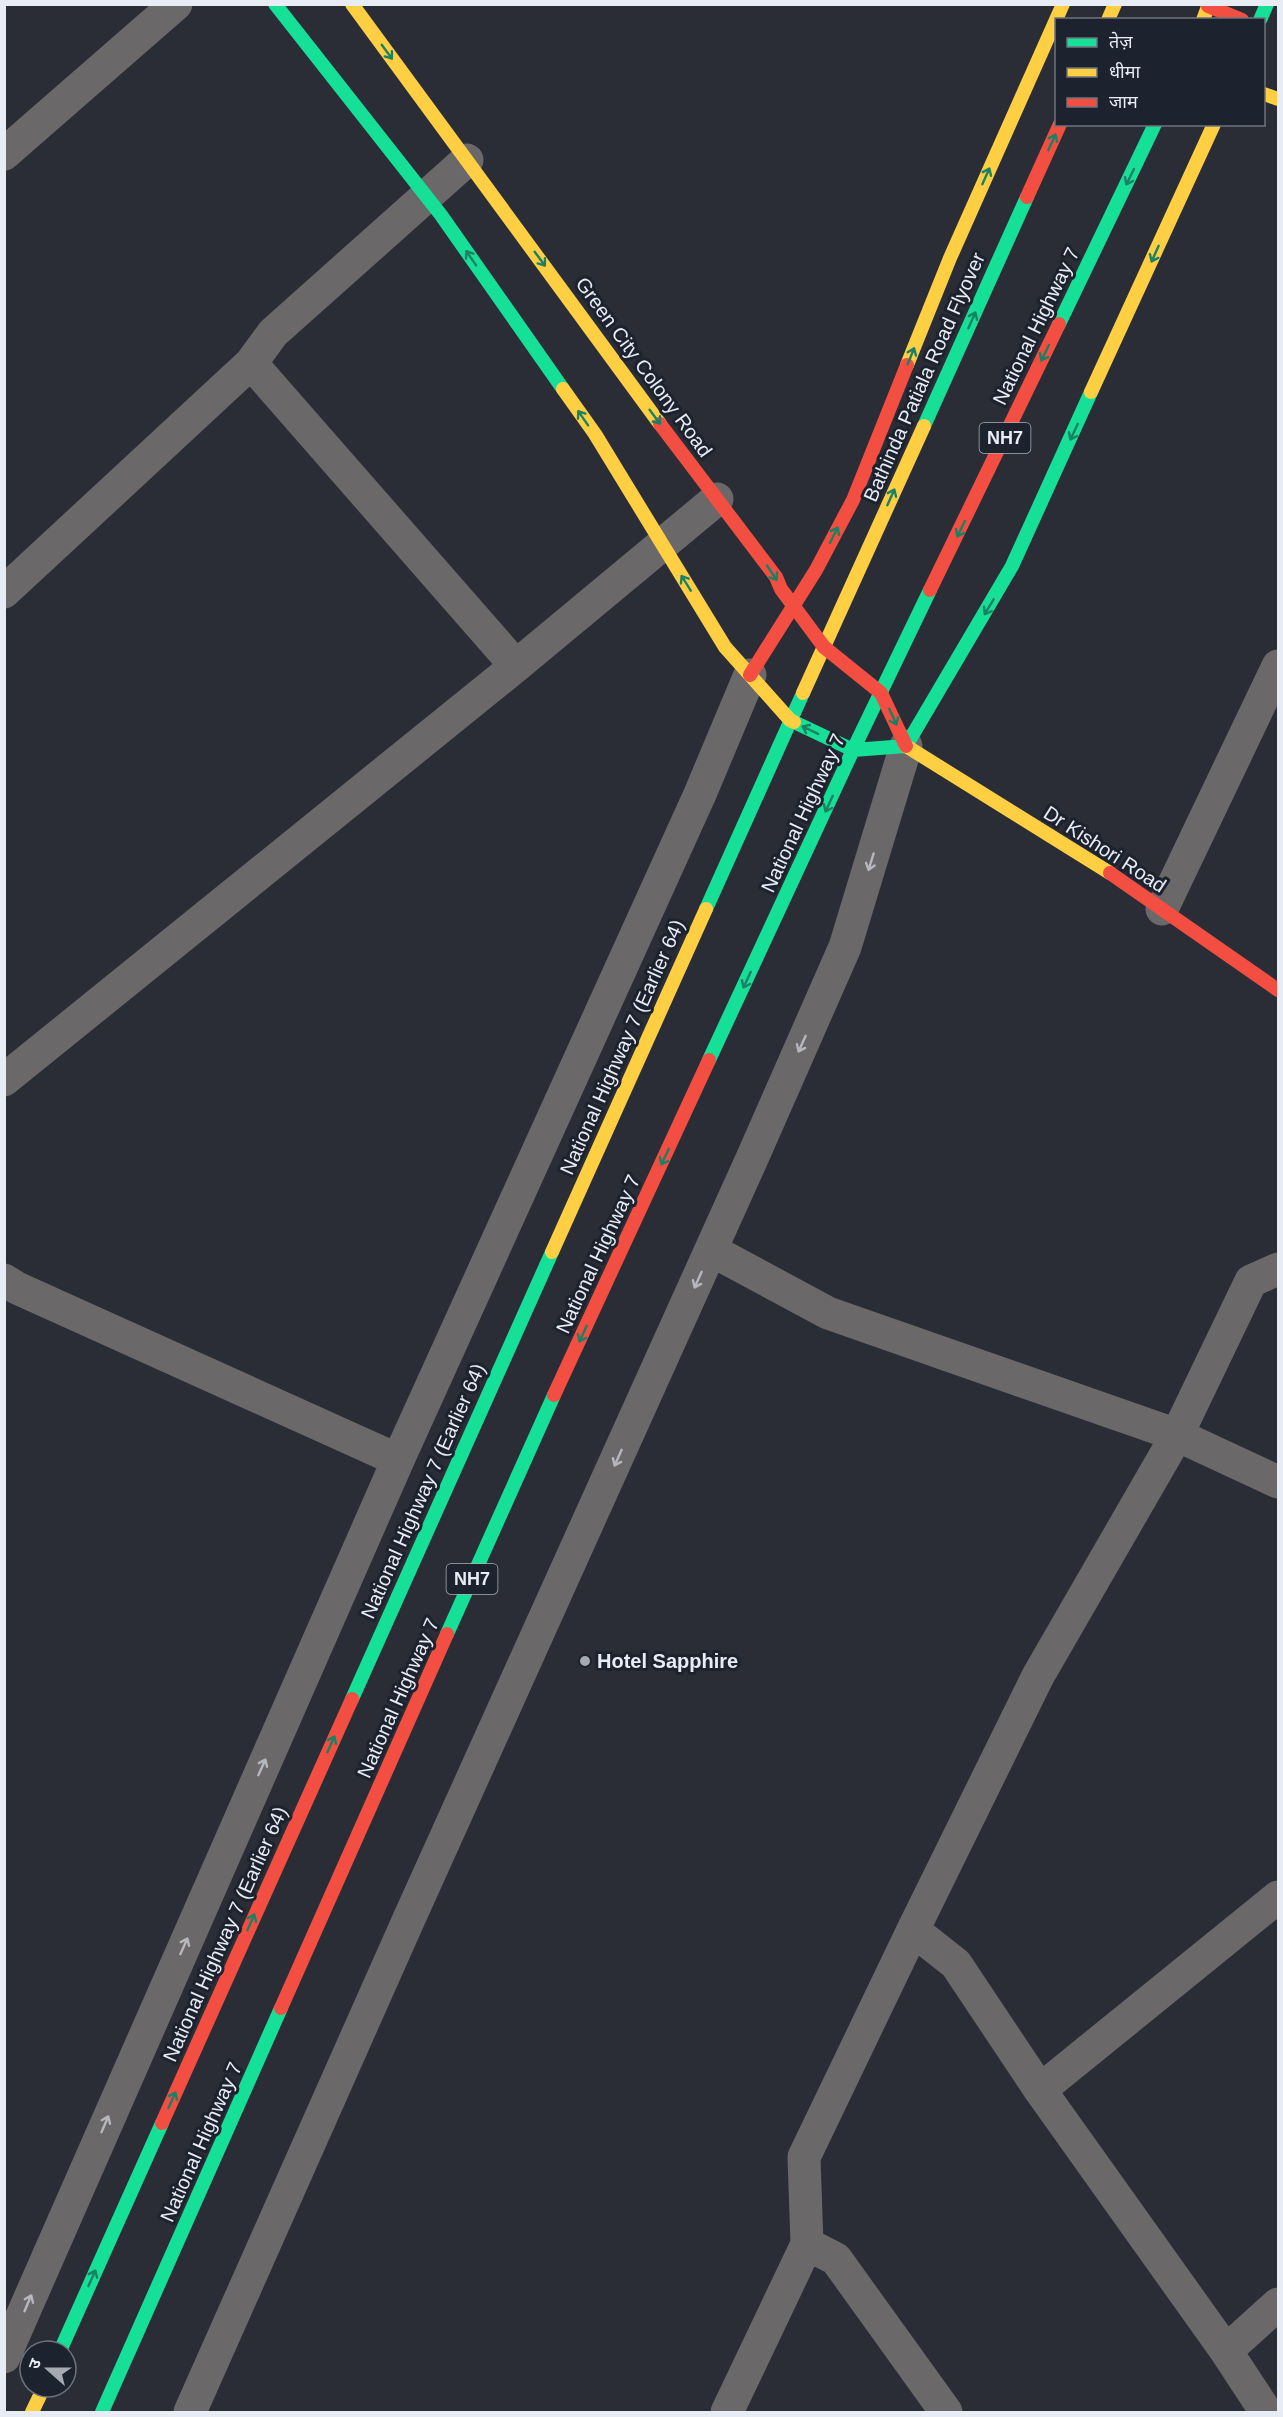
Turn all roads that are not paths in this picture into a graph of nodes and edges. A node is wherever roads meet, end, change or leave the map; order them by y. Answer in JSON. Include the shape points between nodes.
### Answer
{"nodes":[{"id":1,"x":176,"y":4,"type":"edge"},
{"id":2,"x":275,"y":4,"type":"edge"},
{"id":3,"x":352,"y":4,"type":"edge"},
{"id":4,"x":1063,"y":4,"type":"edge"},
{"id":5,"x":1115,"y":4,"type":"edge"},
{"id":6,"x":1267,"y":4,"type":"edge"},
{"id":7,"x":1207,"y":10,"type":"edge"},
{"id":8,"x":1057,"y":18,"type":"edge"},
{"id":9,"x":1109,"y":18,"type":"edge"},
{"id":10,"x":1235,"y":18,"type":"edge"},
{"id":11,"x":1261,"y":18,"type":"edge"},
{"id":12,"x":1055,"y":22,"type":"edge"},
{"id":13,"x":1059,"y":126,"type":"edge"},
{"id":14,"x":1154,"y":126,"type":"edge"},
{"id":15,"x":1213,"y":126,"type":"edge"},
{"id":16,"x":4,"y":154,"type":"edge"},
{"id":17,"x":467,"y":160,"type":"junction"},
{"id":18,"x":426,"y":195,"type":"junction"},
{"id":19,"x":251,"y":363,"type":"junction"},
{"id":20,"x":717,"y":499,"type":"junction"},
{"id":21,"x":662,"y":544,"type":"junction"},
{"id":22,"x":4,"y":592,"type":"edge"},
{"id":23,"x":793,"y":606,"type":"junction"},
{"id":24,"x":824,"y":647,"type":"junction"},
{"id":25,"x":516,"y":666,"type":"junction"},
{"id":26,"x":1278,"y":666,"type":"edge"},
{"id":27,"x":750,"y":675,"type":"junction"},
{"id":28,"x":881,"y":693,"type":"junction"},
{"id":29,"x":790,"y":720,"type":"junction"},
{"id":30,"x":906,"y":746,"type":"junction"},
{"id":31,"x":853,"y":750,"type":"junction"},
{"id":32,"x":1162,"y":909,"type":"junction"},
{"id":33,"x":1278,"y":990,"type":"edge"},
{"id":34,"x":4,"y":1080,"type":"edge"},
{"id":35,"x":711,"y":1250,"type":"junction"},
{"id":36,"x":1278,"y":1269,"type":"edge"},
{"id":37,"x":4,"y":1280,"type":"edge"},
{"id":38,"x":1177,"y":1436,"type":"junction"},
{"id":39,"x":398,"y":1460,"type":"junction"},
{"id":40,"x":1278,"y":1482,"type":"edge"},
{"id":41,"x":1278,"y":1897,"type":"edge"},
{"id":42,"x":912,"y":1930,"type":"junction"},
{"id":43,"x":1040,"y":2090,"type":"junction"},
{"id":44,"x":807,"y":2244,"type":"junction"},
{"id":45,"x":1278,"y":2304,"type":"edge"},
{"id":46,"x":65,"y":2339,"type":"edge"},
{"id":47,"x":1226,"y":2351,"type":"junction"},
{"id":48,"x":4,"y":2357,"type":"edge"},
{"id":49,"x":102,"y":2412,"type":"edge"},
{"id":50,"x":190,"y":2412,"type":"edge"},
{"id":51,"x":727,"y":2412,"type":"edge"},
{"id":52,"x":945,"y":2412,"type":"edge"},
{"id":53,"x":1266,"y":2412,"type":"edge"}],
"edges":[{"from":1,"to":16,"type":"street"},
{"from":2,"to":18,"type":"main road"},
{"from":3,"to":17,"type":"main road","name":"Green City Colony Road","one_way":true},
{"from":8,"to":4,"type":"main road","one_way":true},
{"from":5,"to":9,"type":"main road"},
{"from":6,"to":11,"type":"main road"},
{"from":7,"to":10,"type":"main road"},
{"from":23,"to":12,"type":"main road","one_way":true,"via":[[853,500],[950,258]]},
{"from":24,"to":13,"type":"main road","name":"Bathinda Patiala Road Flyover","one_way":true},
{"from":14,"to":28,"type":"main road","name":"National Highway 7","number":"NH7","one_way":true},
{"from":15,"to":30,"type":"main road","one_way":true,"via":[[1012,566]]},
{"from":17,"to":18,"type":"street"},
{"from":17,"to":20,"type":"main road","name":"Green City Colony Road","one_way":true},
{"from":18,"to":19,"type":"street","via":[[273,333]]},
{"from":21,"to":18,"type":"main road","one_way":true,"via":[[595,434]]},
{"from":19,"to":22,"type":"street"},
{"from":19,"to":25,"type":"street"},
{"from":20,"to":21,"type":"street"},
{"from":20,"to":23,"type":"main road","name":"Green City Colony Road","one_way":true},
{"from":21,"to":25,"type":"street"},
{"from":27,"to":21,"type":"main road","one_way":true,"via":[[725,646]]},
{"from":23,"to":24,"type":"main road","name":"Green City Colony Road"},
{"from":23,"to":27,"type":"main road"},
{"from":24,"to":28,"type":"main road","name":"Green City Colony Road"},
{"from":24,"to":29,"type":"main road","name":"National Highway 7 (Earlier 64)"},
{"from":25,"to":34,"type":"street"},
{"from":26,"to":32,"type":"street"},
{"from":27,"to":29,"type":"main road"},
{"from":27,"to":39,"type":"street","via":[[700,794]]},
{"from":28,"to":30,"type":"main road","name":"Green City Colony Road","one_way":true},
{"from":28,"to":31,"type":"main road","name":"National Highway 7","number":"NH7"},
{"from":31,"to":29,"type":"main road","one_way":true},
{"from":46,"to":29,"type":"main road","name":"National Highway 7 (Earlier 64)","one_way":true},
{"from":30,"to":31,"type":"main road"},
{"from":30,"to":32,"type":"main road","name":"Dr Kishori Road"},
{"from":30,"to":35,"type":"street","one_way":true,"via":[[845,947]]},
{"from":31,"to":49,"type":"main road","name":"National Highway 7","number":"NH7","one_way":true,"via":[[525,1458]]},
{"from":32,"to":33,"type":"main road","name":"Dr Kishori Road"},
{"from":35,"to":38,"type":"street","via":[[828,1313]]},
{"from":35,"to":50,"type":"street","one_way":true},
{"from":36,"to":38,"type":"street","via":[[1251,1281]]},
{"from":37,"to":39,"type":"street"},
{"from":38,"to":40,"type":"street"},
{"from":38,"to":42,"type":"street","via":[[1038,1676]]},
{"from":48,"to":39,"type":"street","one_way":true},
{"from":41,"to":43,"type":"street"},
{"from":42,"to":43,"type":"street","via":[[956,1964]]},
{"from":42,"to":44,"type":"street","via":[[804,2157]]},
{"from":43,"to":47,"type":"street"},
{"from":44,"to":51,"type":"street"},
{"from":44,"to":52,"type":"street","via":[[836,2259]]},
{"from":45,"to":47,"type":"street"},
{"from":47,"to":53,"type":"street"}]}
